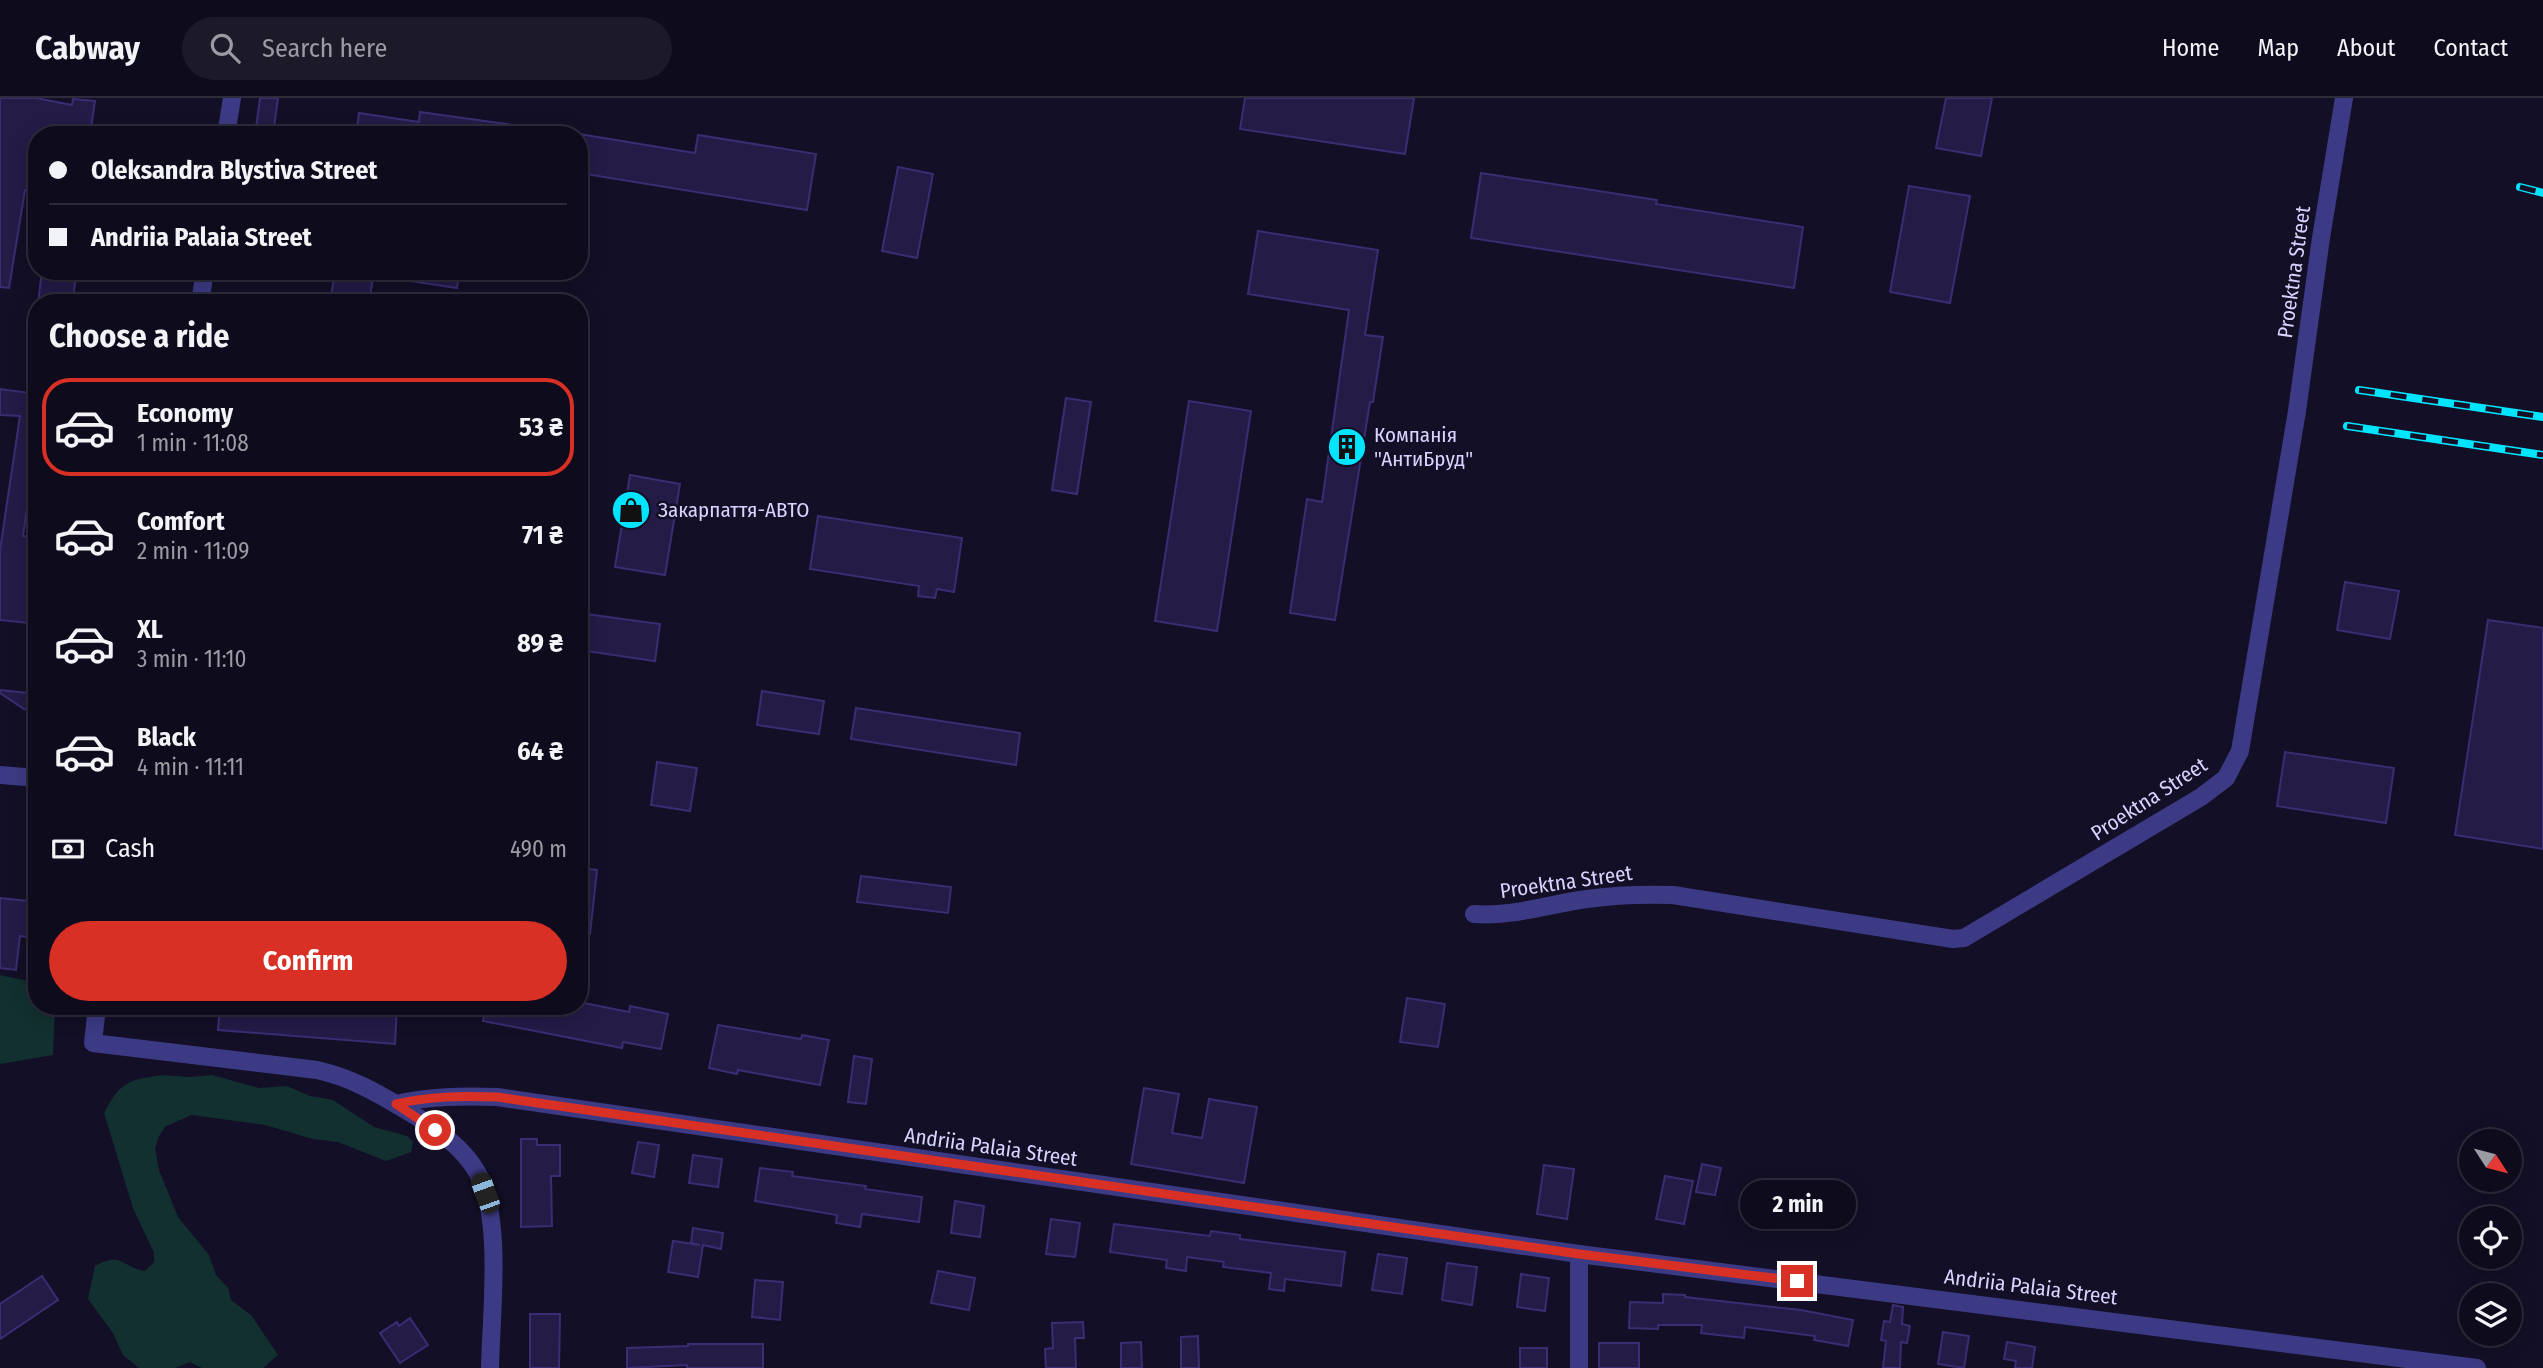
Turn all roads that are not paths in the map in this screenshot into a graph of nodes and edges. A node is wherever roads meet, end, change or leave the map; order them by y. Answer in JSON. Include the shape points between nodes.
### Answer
{"nodes":[{"id":1,"x":232,"y":98,"type":"edge"},
{"id":2,"x":2344,"y":98,"type":"edge"},
{"id":3,"x":227,"y":126,"type":"edge"},
{"id":4,"x":0,"y":775,"type":"edge"},
{"id":5,"x":28,"y":777,"type":"edge"},
{"id":6,"x":1474,"y":914,"type":"dead end"},
{"id":7,"x":96,"y":1015,"type":"edge"},
{"id":8,"x":396,"y":1104,"type":"junction"},
{"id":9,"x":1579,"y":1254,"type":"junction"},
{"id":10,"x":2449,"y":1365,"type":"edge"},
{"id":11,"x":490,"y":1368,"type":"edge"},
{"id":12,"x":1579,"y":1368,"type":"edge"},
{"id":13,"x":2477,"y":1368,"type":"edge"}],
"edges":[{"from":1,"to":3,"type":"street"},
{"from":2,"to":6,"type":"street","name":"Proektna Street","via":[[2240,751],[2226,778],[1964,938],[1673,895],[1587,899],[1496,915]]},
{"from":4,"to":5,"type":"street"},
{"from":7,"to":8,"type":"street","via":[[93,1043],[317,1070],[360,1083]]},
{"from":8,"to":9,"type":"street","name":"Andriia Palaia Street","via":[[421,1098],[497,1097]]},
{"from":8,"to":11,"type":"street","via":[[451,1143],[478,1172],[493,1245]]},
{"from":9,"to":10,"type":"street","name":"Andriia Palaia Street"},
{"from":9,"to":12,"type":"street"},
{"from":10,"to":13,"type":"street","name":"Andriia Palaia Street"}]}
